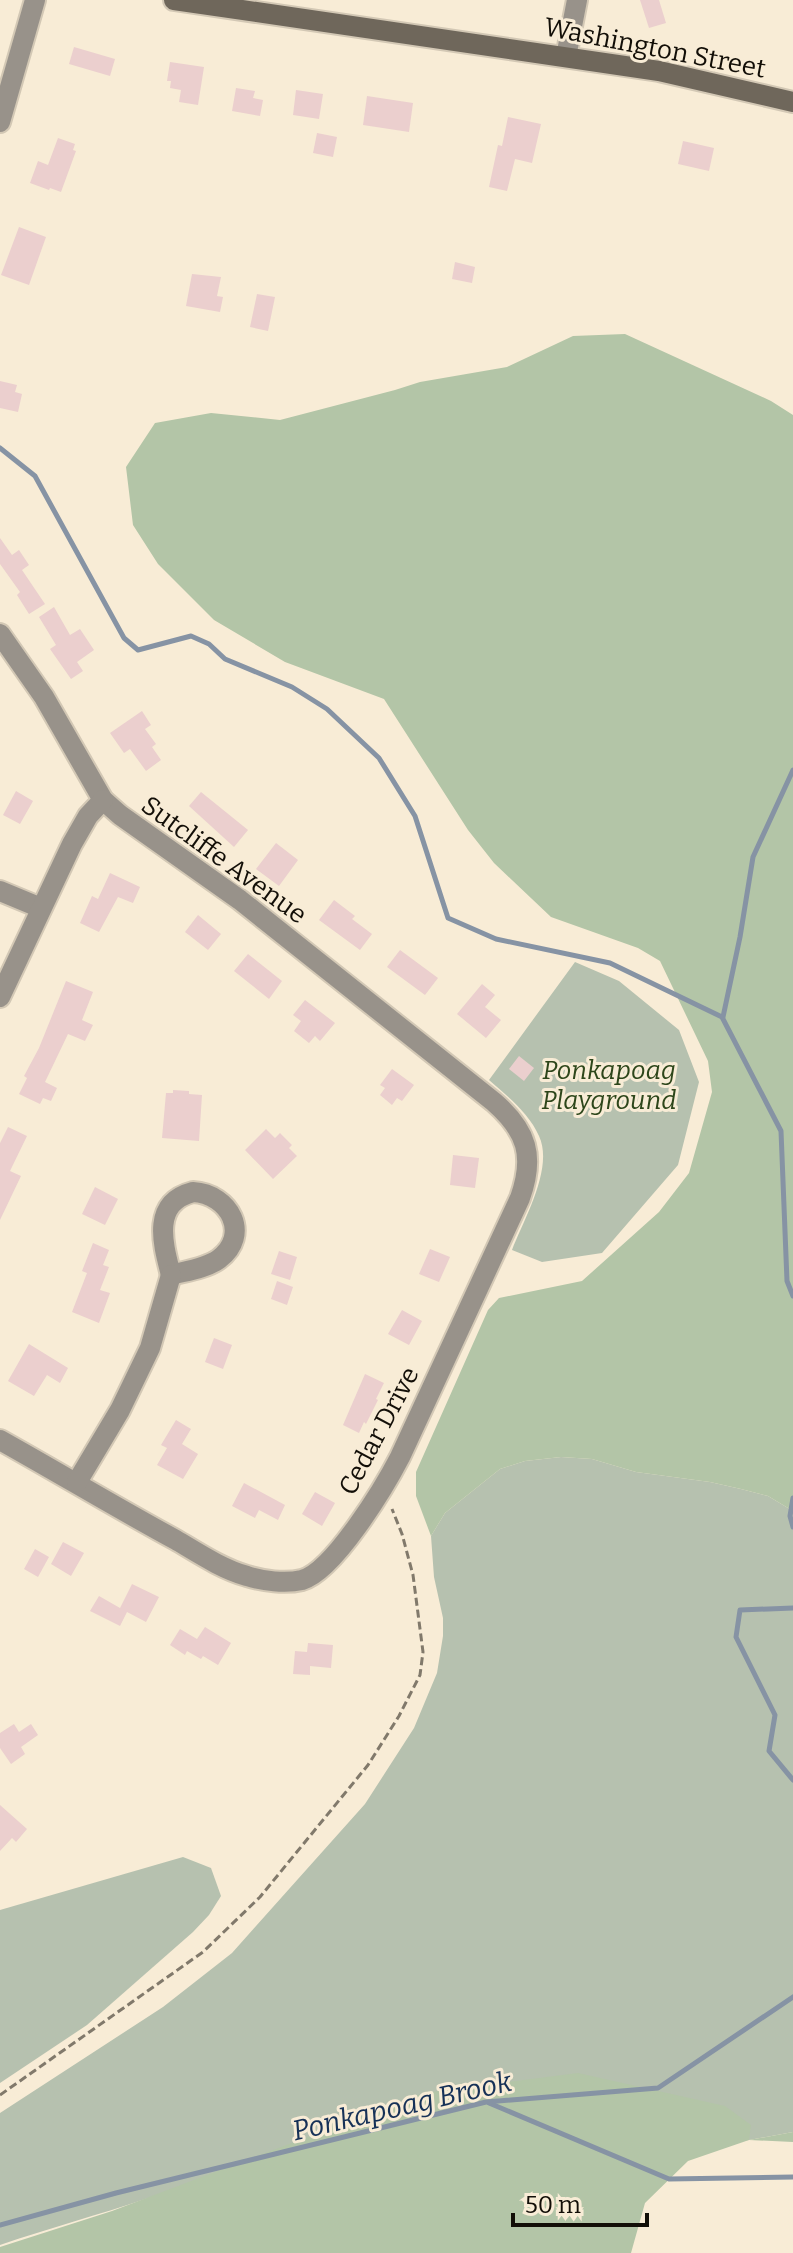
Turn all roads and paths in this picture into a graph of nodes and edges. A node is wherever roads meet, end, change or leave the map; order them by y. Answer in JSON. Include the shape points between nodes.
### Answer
{"nodes":[{"id":1,"x":35,"y":0,"type":"edge"},
{"id":2,"x":174,"y":0,"type":"edge"},
{"id":3,"x":577,"y":0,"type":"edge"},
{"id":4,"x":566,"y":57,"type":"junction"},
{"id":5,"x":793,"y":102,"type":"edge"},
{"id":6,"x":0,"y":122,"type":"edge"},
{"id":7,"x":0,"y":634,"type":"edge"},
{"id":8,"x":103,"y":800,"type":"junction"},
{"id":9,"x":0,"y":891,"type":"edge"},
{"id":10,"x":41,"y":908,"type":"junction"},
{"id":11,"x":0,"y":997,"type":"edge"},
{"id":12,"x":468,"y":1081,"type":"joint"},
{"id":13,"x":171,"y":1275,"type":"dead end"},
{"id":14,"x":0,"y":1440,"type":"edge"},
{"id":15,"x":77,"y":1482,"type":"junction"},
{"id":16,"x":383,"y":1488,"type":"junction"},
{"id":17,"x":0,"y":2095,"type":"edge"}],
"edges":[{"from":1,"to":6,"type":"street"},
{"from":2,"to":4,"type":"main road","name":"Washington Street"},
{"from":3,"to":4,"type":"street"},
{"from":4,"to":5,"type":"main road","name":"Washington Street","via":[[659,71]]},
{"from":7,"to":8,"type":"street","name":"Sutcliffe Avenue","via":[[44,697]]},
{"from":8,"to":10,"type":"street","via":[[88,816]]},
{"from":8,"to":12,"type":"street","name":"Sutcliffe Avenue","via":[[240,900]]},
{"from":9,"to":10,"type":"street"},
{"from":10,"to":11,"type":"street"},
{"from":12,"to":16,"type":"street","name":"Cedar Drive","via":[[515,1123],[526,1147],[527,1175]]},
{"from":13,"to":15,"type":"street","via":[[150,1348]]},
{"from":14,"to":15,"type":"street","name":"Cedar Drive"},
{"from":15,"to":16,"type":"street","name":"Cedar Drive","via":[[245,1576],[286,1581],[304,1579],[323,1566]]},
{"from":16,"to":17,"type":"path","via":[[402,1534],[422,1631],[420,1675],[399,1716],[368,1765],[260,1897],[203,1952]]}]}
